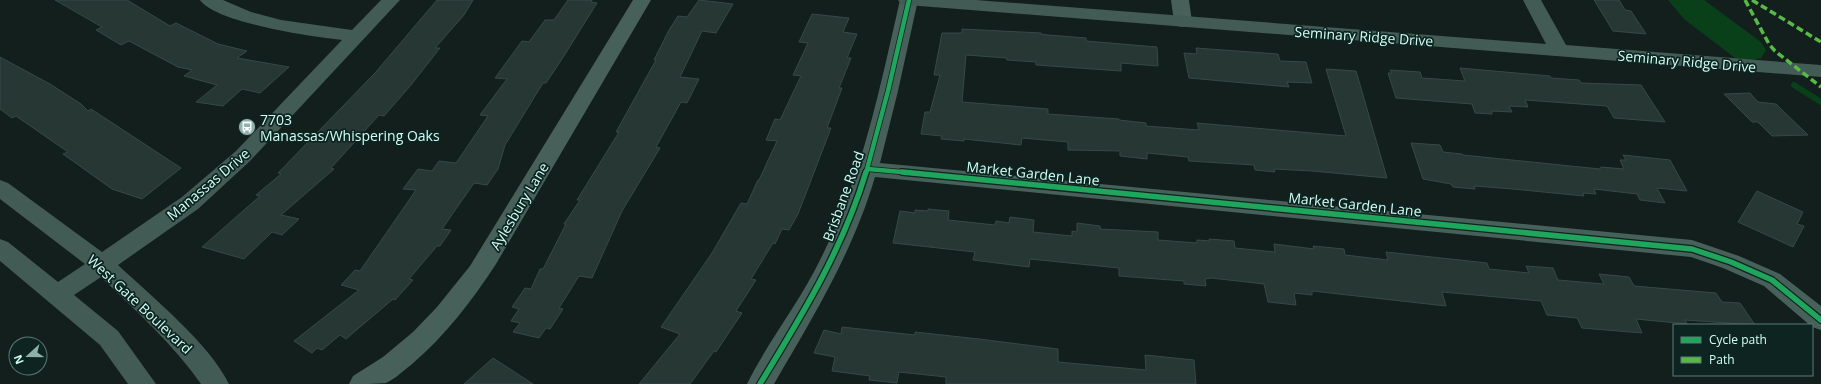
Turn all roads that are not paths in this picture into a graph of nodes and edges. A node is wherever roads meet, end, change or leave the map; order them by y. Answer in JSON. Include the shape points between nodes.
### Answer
{"nodes":[{"id":1,"x":209,"y":0,"type":"edge"},
{"id":2,"x":390,"y":0,"type":"edge"},
{"id":3,"x":642,"y":0,"type":"edge"},
{"id":4,"x":908,"y":0,"type":"edge"},
{"id":5,"x":1180,"y":0,"type":"edge"},
{"id":6,"x":1532,"y":0,"type":"edge"},
{"id":7,"x":1182,"y":22,"type":"junction"},
{"id":8,"x":356,"y":36,"type":"junction"},
{"id":9,"x":1559,"y":50,"type":"junction"},
{"id":10,"x":1817,"y":71,"type":"edge"},
{"id":11,"x":868,"y":169,"type":"junction"},
{"id":12,"x":0,"y":188,"type":"edge"},
{"id":13,"x":0,"y":248,"type":"edge"},
{"id":14,"x":102,"y":264,"type":"junction"},
{"id":15,"x":57,"y":295,"type":"junction"},
{"id":16,"x":1821,"y":320,"type":"edge"},
{"id":17,"x":143,"y":384,"type":"edge"},
{"id":18,"x":216,"y":384,"type":"edge"},
{"id":19,"x":362,"y":384,"type":"edge"},
{"id":20,"x":760,"y":384,"type":"edge"}],
"edges":[{"from":1,"to":8,"type":"street","via":[[269,25]]},
{"from":2,"to":8,"type":"street","name":"Manassas Drive"},
{"from":3,"to":19,"type":"street","name":"Aylesbury Lane","via":[[466,291],[435,327],[413,347],[396,362]]},
{"from":4,"to":7,"type":"street","name":"Seminary Ridge Drive"},
{"from":4,"to":11,"type":"street","name":"Brisbane Road"},
{"from":5,"to":7,"type":"street"},
{"from":6,"to":9,"type":"street"},
{"from":7,"to":9,"type":"street","name":"Seminary Ridge Drive"},
{"from":8,"to":14,"type":"street","name":"Manassas Drive","via":[[243,156],[190,203]]},
{"from":9,"to":10,"type":"street","name":"Seminary Ridge Drive"},
{"from":11,"to":16,"type":"street","name":"Market Garden Lane","via":[[1692,249],[1772,280]]},
{"from":11,"to":20,"type":"street","name":"Brisbane Road","via":[[823,279]]},
{"from":12,"to":14,"type":"street","name":"West Gate Boulevard"},
{"from":13,"to":15,"type":"street"},
{"from":14,"to":15,"type":"street","name":"Manassas Drive"},
{"from":14,"to":18,"type":"street","name":"West Gate Boulevard","via":[[198,359]]},
{"from":15,"to":17,"type":"street","via":[[109,338]]}]}
